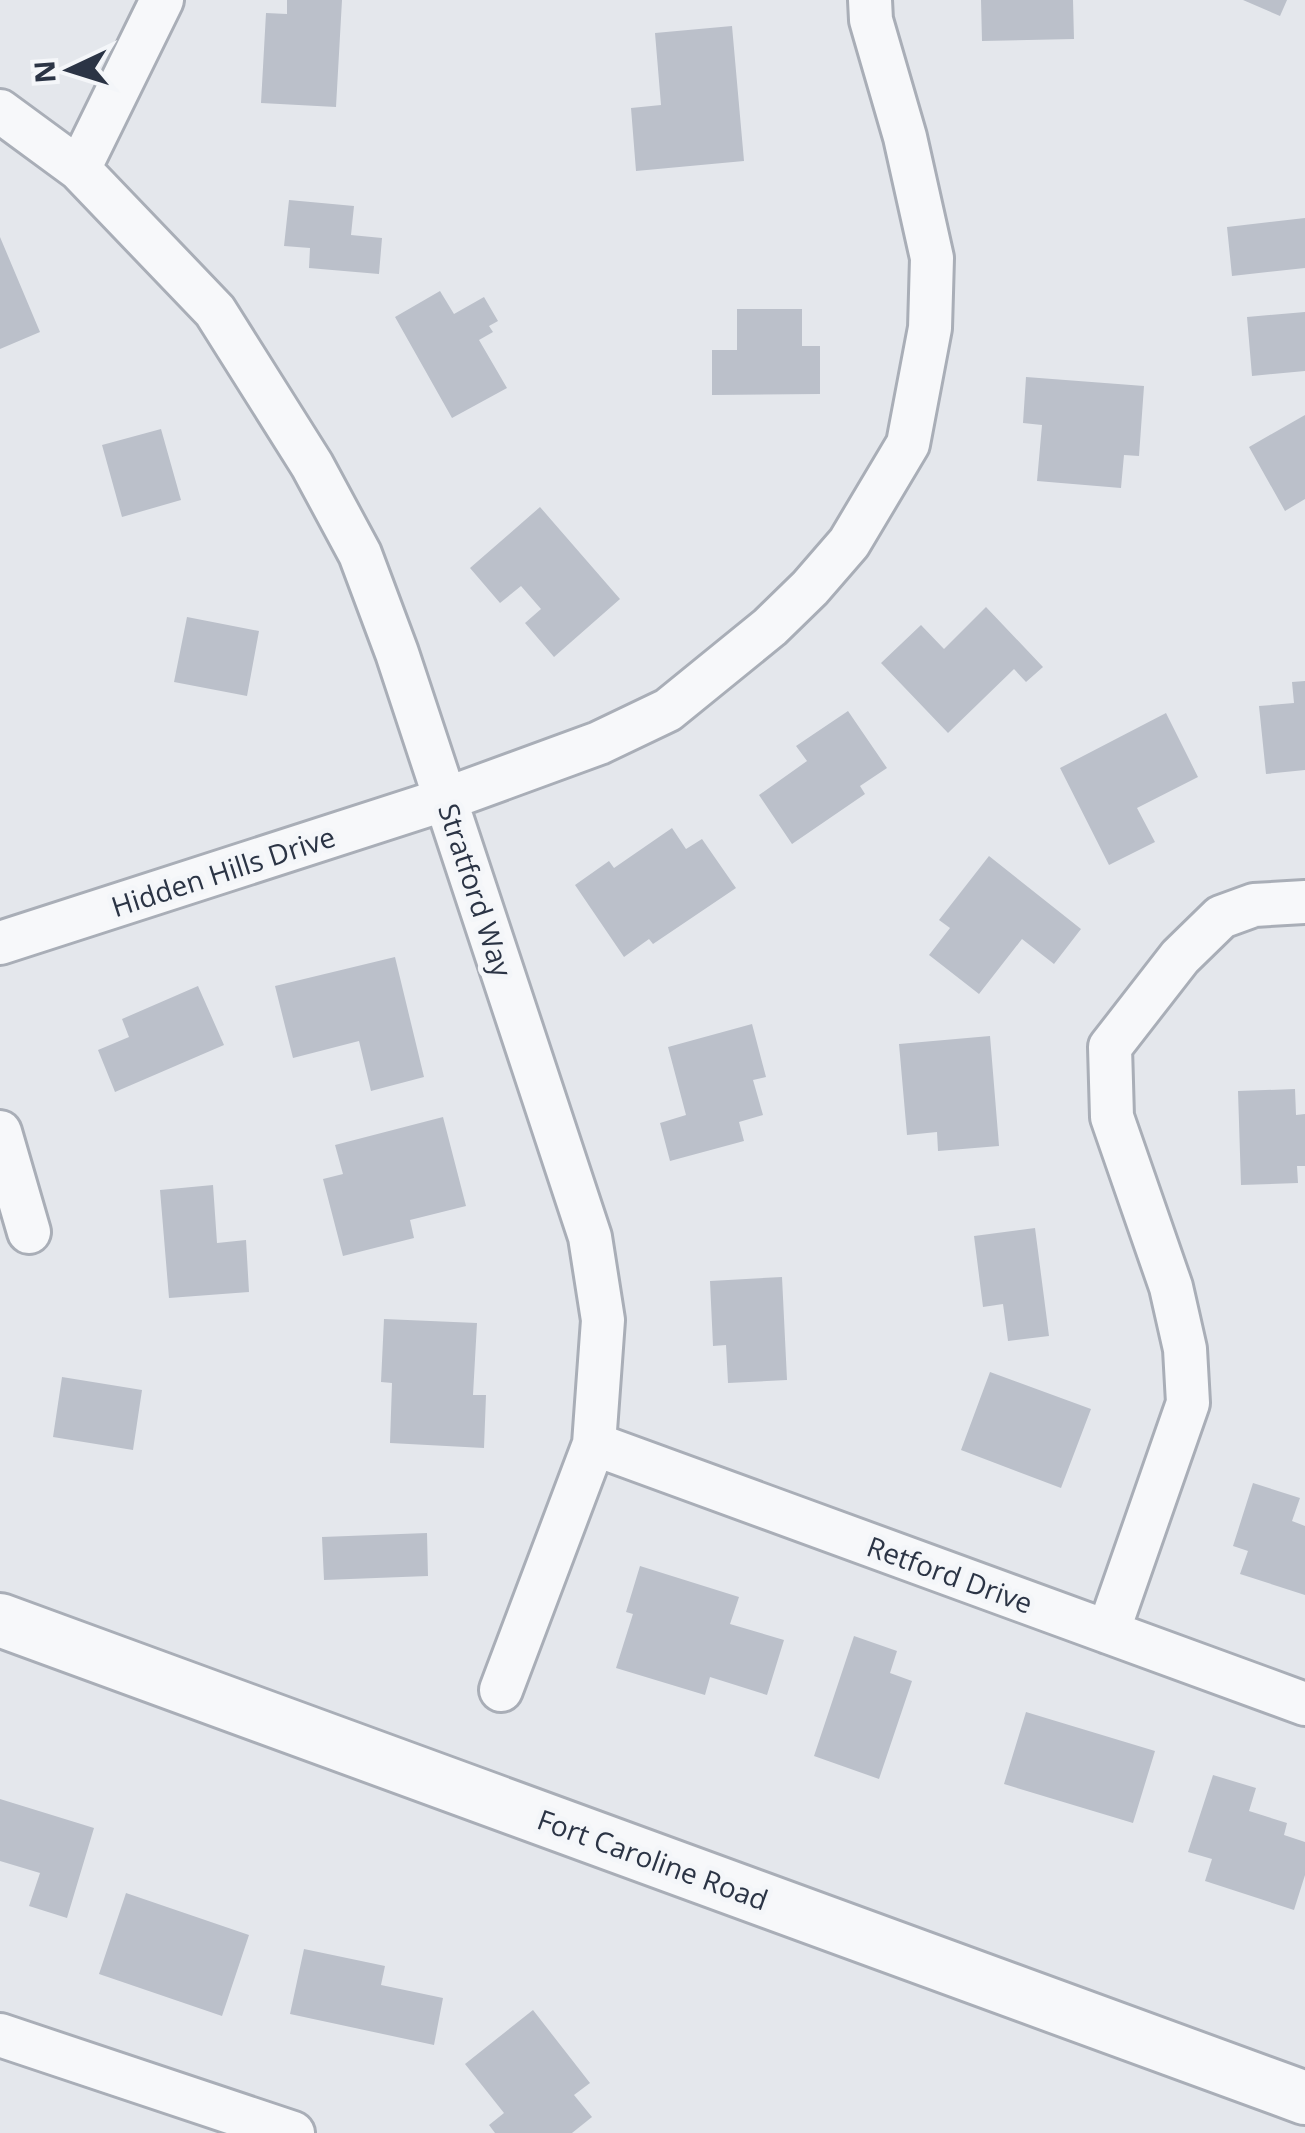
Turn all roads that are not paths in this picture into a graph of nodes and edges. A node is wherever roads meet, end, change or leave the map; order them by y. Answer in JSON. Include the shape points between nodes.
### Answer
{"nodes":[{"id":1,"x":162,"y":0,"type":"edge"},
{"id":2,"x":870,"y":0,"type":"edge"},
{"id":3,"x":0,"y":112,"type":"edge"},
{"id":4,"x":79,"y":168,"type":"junction"},
{"id":5,"x":446,"y":799,"type":"junction"},
{"id":6,"x":1305,"y":902,"type":"edge"},
{"id":7,"x":0,"y":943,"type":"edge"},
{"id":8,"x":0,"y":1132,"type":"edge"},
{"id":9,"x":29,"y":1232,"type":"dead end"},
{"id":10,"x":594,"y":1444,"type":"junction"},
{"id":11,"x":0,"y":1620,"type":"edge"},
{"id":12,"x":1108,"y":1632,"type":"junction"},
{"id":13,"x":501,"y":1690,"type":"dead end"},
{"id":14,"x":1305,"y":1704,"type":"edge"},
{"id":15,"x":0,"y":2035,"type":"edge"},
{"id":16,"x":1305,"y":2098,"type":"edge"},
{"id":17,"x":292,"y":2133,"type":"edge"}],
"edges":[{"from":1,"to":4,"type":"street"},
{"from":2,"to":5,"type":"street","name":"Hidden Hills Drive","via":[[932,258],[930,328],[908,444],[849,543],[810,588],[668,710]]},
{"from":3,"to":4,"type":"street","name":"Stratford Way"},
{"from":4,"to":5,"type":"street","name":"Stratford Way","via":[[214,311],[312,465],[360,554]]},
{"from":5,"to":7,"type":"street","name":"Hidden Hills Drive"},
{"from":5,"to":10,"type":"street","name":"Stratford Way","via":[[590,1237],[603,1320]]},
{"from":6,"to":12,"type":"street","via":[[1254,905],[1222,918],[1180,957],[1110,1047],[1112,1117],[1171,1287],[1188,1403]]},
{"from":8,"to":9,"type":"street"},
{"from":10,"to":12,"type":"street","name":"Retford Drive"},
{"from":10,"to":13,"type":"street","name":"Stratford Way"},
{"from":11,"to":16,"type":"street","name":"Fort Caroline Road"},
{"from":12,"to":14,"type":"street","name":"Retford Drive"},
{"from":15,"to":17,"type":"street"}]}
